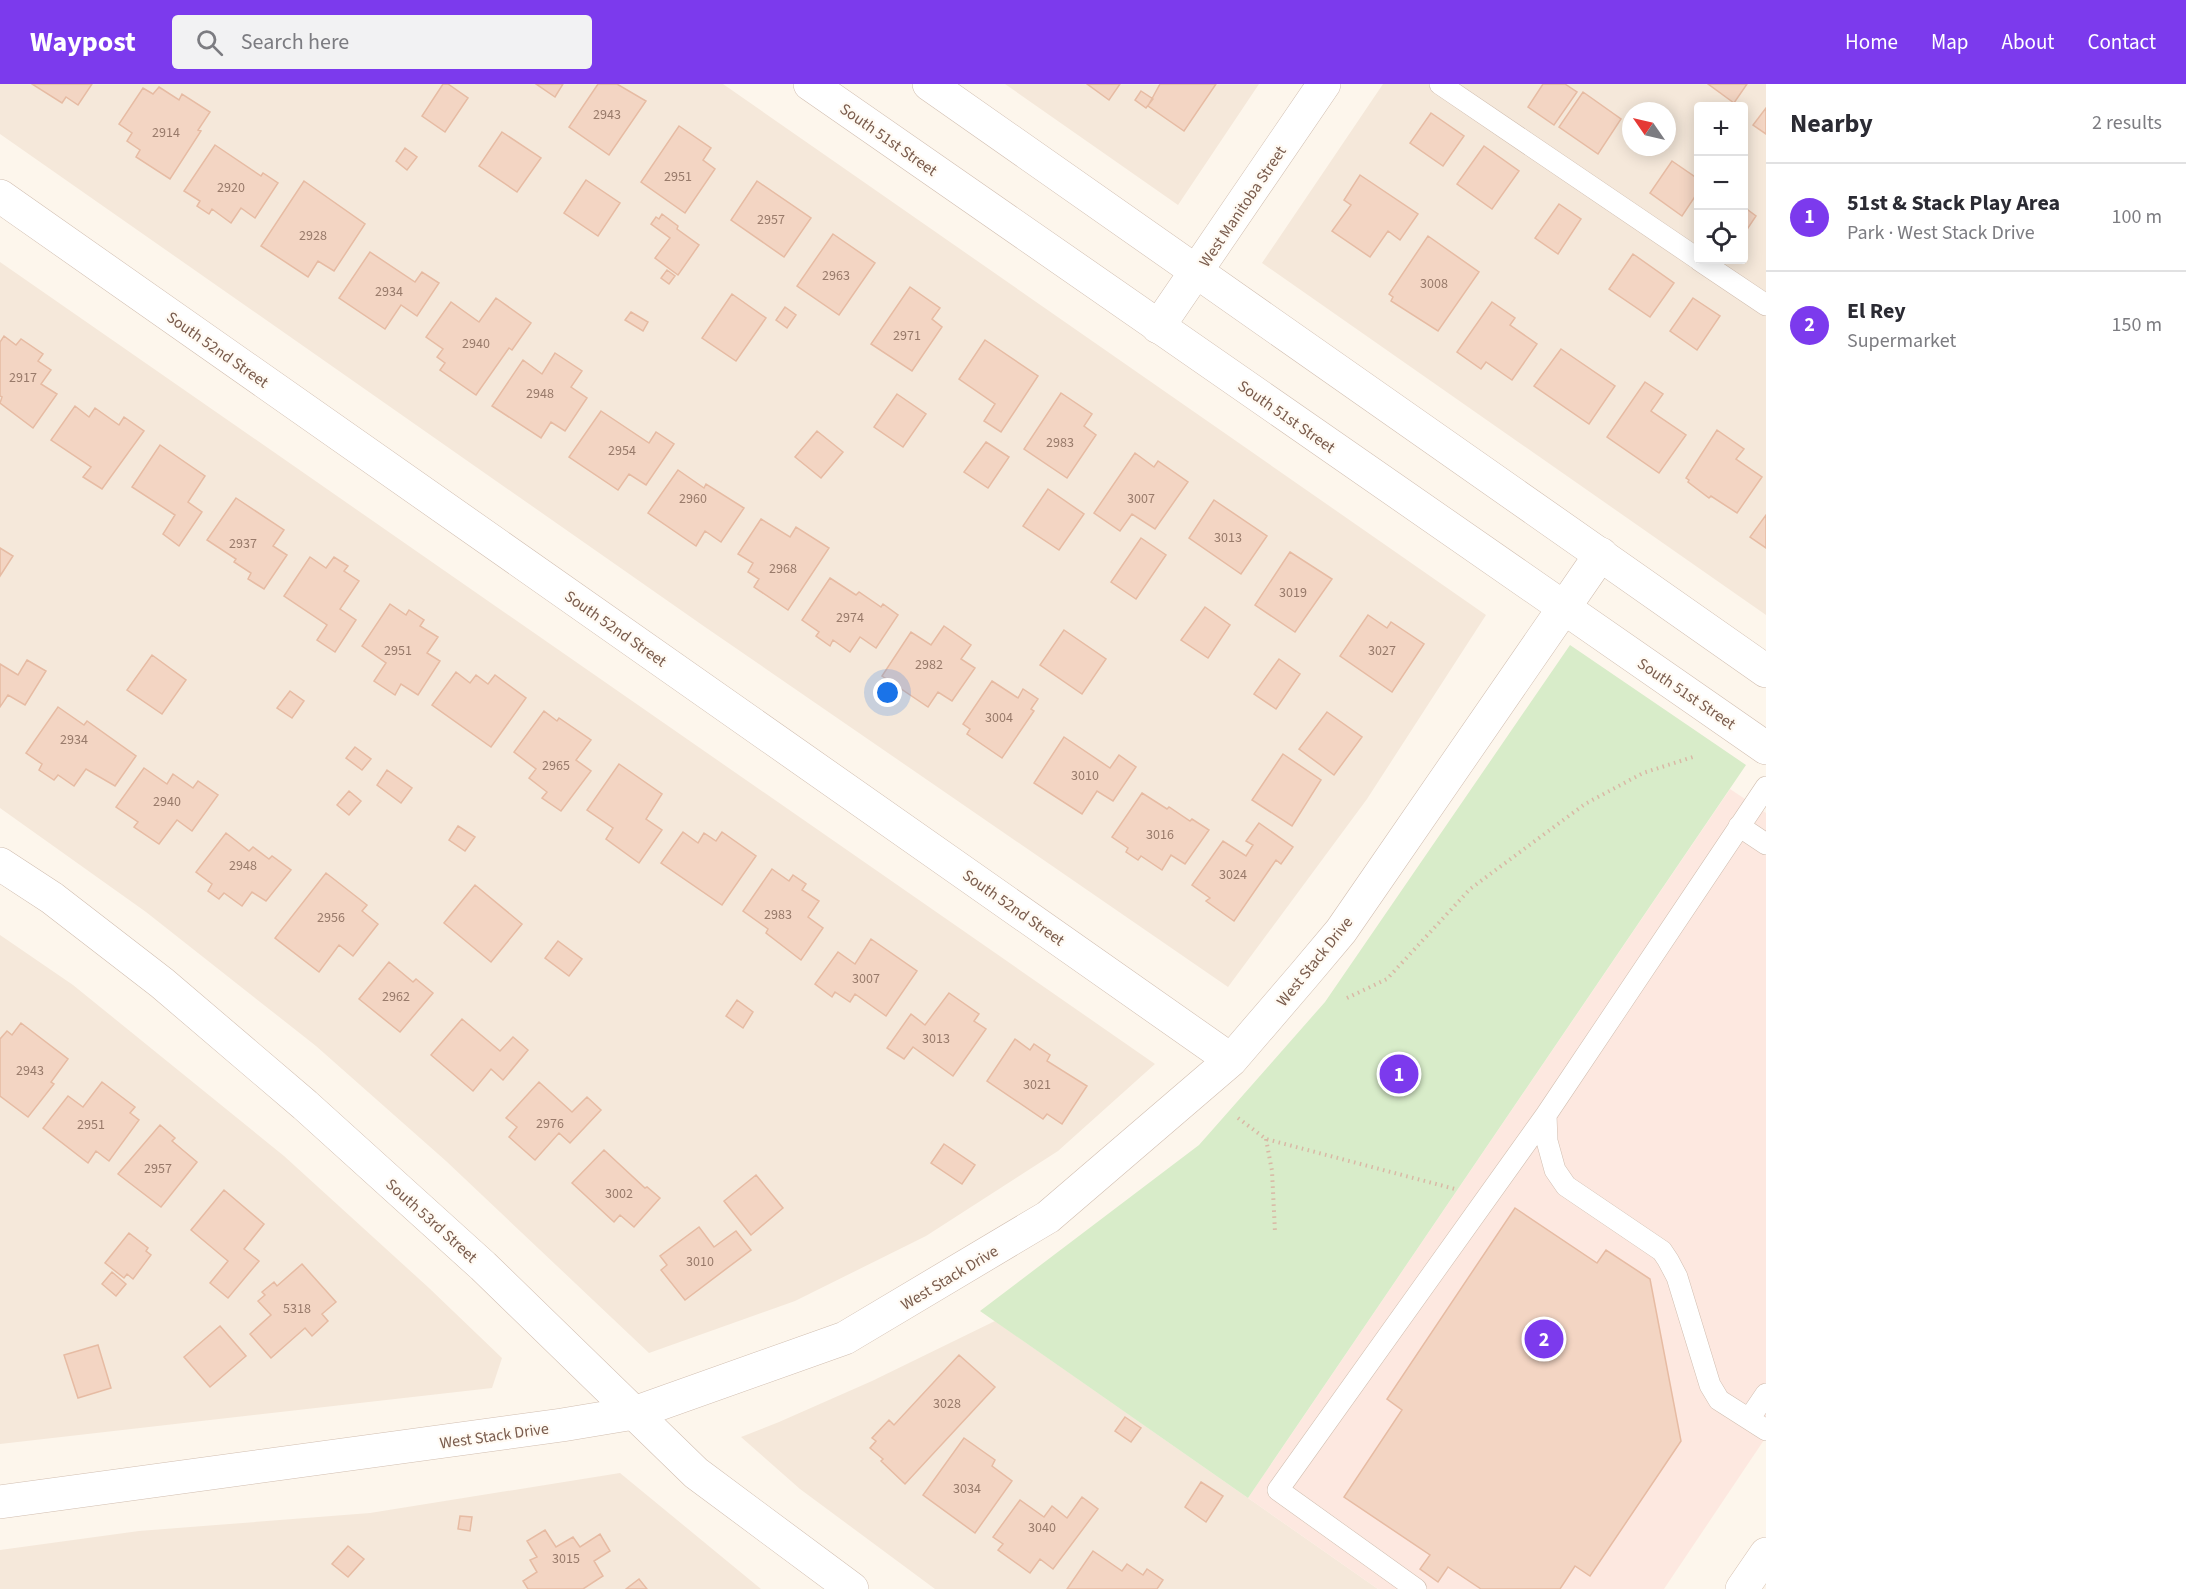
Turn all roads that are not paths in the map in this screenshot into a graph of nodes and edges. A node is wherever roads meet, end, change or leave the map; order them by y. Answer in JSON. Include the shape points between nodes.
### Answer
{"nodes":[{"id":1,"x":810,"y":84,"type":"edge"},
{"id":2,"x":929,"y":84,"type":"edge"},
{"id":3,"x":1324,"y":84,"type":"edge"},
{"id":4,"x":1440,"y":84,"type":"edge"},
{"id":5,"x":0,"y":196,"type":"edge"},
{"id":6,"x":1694,"y":256,"type":"edge"},
{"id":7,"x":1706,"y":264,"type":"edge"},
{"id":8,"x":1197,"y":272,"type":"junction"},
{"id":9,"x":1766,"y":305,"type":"edge"},
{"id":10,"x":1158,"y":327,"type":"junction"},
{"id":11,"x":1601,"y":554,"type":"junction"},
{"id":12,"x":1564,"y":609,"type":"junction"},
{"id":13,"x":1766,"y":671,"type":"edge"},
{"id":14,"x":1766,"y":748,"type":"edge"},
{"id":15,"x":1766,"y":787,"type":"edge"},
{"id":16,"x":1739,"y":826,"type":"junction"},
{"id":17,"x":1766,"y":844,"type":"edge"},
{"id":18,"x":0,"y":864,"type":"edge"},
{"id":19,"x":1231,"y":1060,"type":"junction"},
{"id":20,"x":1546,"y":1115,"type":"junction"},
{"id":21,"x":1766,"y":1394,"type":"edge"},
{"id":22,"x":634,"y":1413,"type":"junction"},
{"id":23,"x":1757,"y":1425,"type":"edge"},
{"id":24,"x":0,"y":1502,"type":"edge"},
{"id":25,"x":1766,"y":1554,"type":"edge"},
{"id":26,"x":852,"y":1589,"type":"edge"},
{"id":27,"x":1416,"y":1589,"type":"edge"},
{"id":28,"x":1742,"y":1589,"type":"edge"}],
"edges":[{"from":1,"to":10,"type":"street","name":"South 51st Street"},
{"from":2,"to":8,"type":"street"},
{"from":3,"to":8,"type":"street","name":"West Manitoba Street"},
{"from":4,"to":6,"type":"lane"},
{"from":5,"to":19,"type":"street","name":"South 52nd Street"},
{"from":7,"to":9,"type":"lane"},
{"from":8,"to":10,"type":"street","name":"West Manitoba Street"},
{"from":8,"to":11,"type":"street"},
{"from":10,"to":12,"type":"street","name":"South 51st Street"},
{"from":11,"to":12,"type":"street","name":"West Stack Drive"},
{"from":11,"to":13,"type":"street"},
{"from":12,"to":14,"type":"street","name":"South 51st Street"},
{"from":12,"to":19,"type":"street","name":"West Stack Drive","via":[[1341,931]]},
{"from":15,"to":16,"type":"lane"},
{"from":16,"to":17,"type":"lane"},
{"from":16,"to":20,"type":"lane"},
{"from":18,"to":22,"type":"street","name":"South 53rd Street","via":[[52,898],[162,983],[305,1105],[483,1266]]},
{"from":19,"to":22,"type":"street","name":"West Stack Drive","via":[[1048,1218],[845,1338]]},
{"from":20,"to":23,"type":"lane","via":[[1546,1141],[1555,1170],[1566,1186],[1662,1251],[1677,1277],[1710,1384],[1719,1400]]},
{"from":20,"to":27,"type":"lane","via":[[1278,1490]]},
{"from":21,"to":23,"type":"lane"},
{"from":22,"to":24,"type":"street","name":"West Stack Drive"},
{"from":22,"to":26,"type":"street","name":"South 53rd Street","via":[[696,1473]]},
{"from":25,"to":28,"type":"street"}]}
